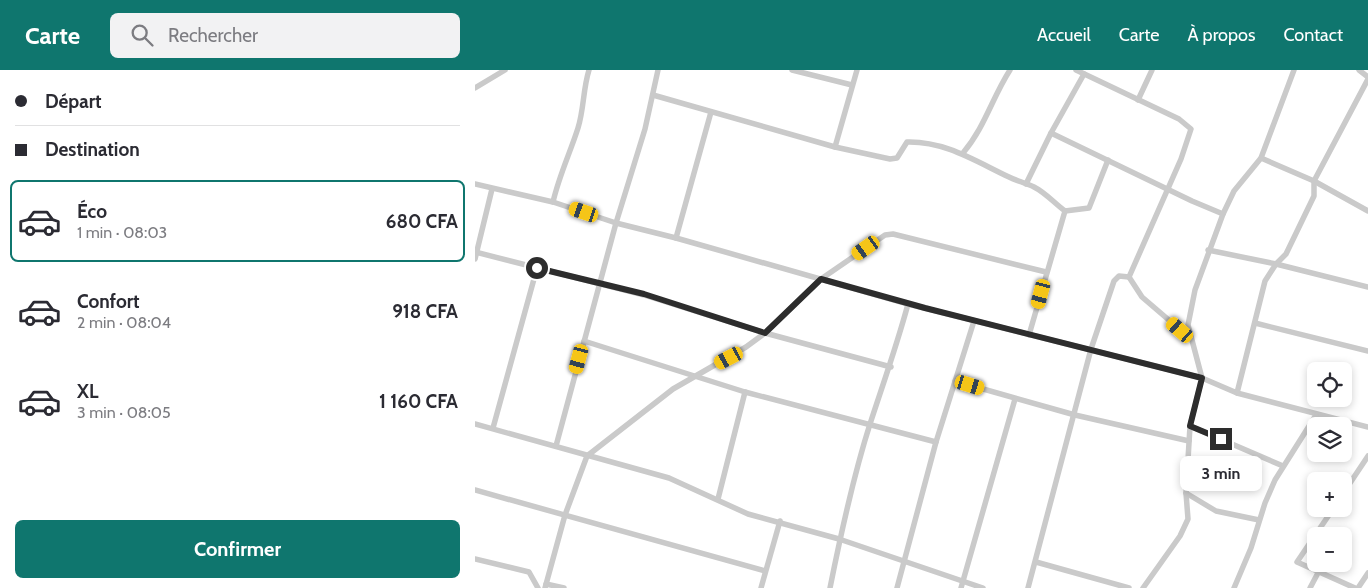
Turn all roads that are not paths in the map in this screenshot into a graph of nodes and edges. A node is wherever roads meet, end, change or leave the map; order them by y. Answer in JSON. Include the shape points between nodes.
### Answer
{"nodes":[{"id":1,"x":505,"y":70,"type":"edge"},
{"id":2,"x":589,"y":70,"type":"edge"},
{"id":3,"x":659,"y":70,"type":"edge"},
{"id":4,"x":792,"y":70,"type":"edge"},
{"id":5,"x":857,"y":70,"type":"edge"},
{"id":6,"x":1010,"y":70,"type":"edge"},
{"id":7,"x":1076,"y":70,"type":"edge"},
{"id":8,"x":1153,"y":70,"type":"edge"},
{"id":9,"x":1294,"y":70,"type":"edge"},
{"id":10,"x":1359,"y":70,"type":"edge"},
{"id":11,"x":1085,"y":74,"type":"junction"},
{"id":12,"x":1368,"y":78,"type":"edge"},
{"id":13,"x":852,"y":85,"type":"junction"},
{"id":14,"x":475,"y":88,"type":"edge"},
{"id":15,"x":653,"y":95,"type":"junction"},
{"id":16,"x":1138,"y":100,"type":"junction"},
{"id":17,"x":711,"y":112,"type":"junction"},
{"id":18,"x":1051,"y":133,"type":"junction"},
{"id":19,"x":835,"y":147,"type":"junction"},
{"id":20,"x":963,"y":153,"type":"junction"},
{"id":21,"x":1261,"y":158,"type":"junction"},
{"id":22,"x":1109,"y":160,"type":"junction"},
{"id":23,"x":1314,"y":181,"type":"junction"},
{"id":24,"x":475,"y":184,"type":"edge"},
{"id":25,"x":1026,"y":184,"type":"junction"},
{"id":26,"x":1168,"y":188,"type":"junction"},
{"id":27,"x":492,"y":189,"type":"junction"},
{"id":28,"x":553,"y":202,"type":"junction"},
{"id":29,"x":1065,"y":211,"type":"junction"},
{"id":30,"x":1368,"y":211,"type":"edge"},
{"id":31,"x":1223,"y":214,"type":"junction"},
{"id":32,"x":615,"y":223,"type":"junction"},
{"id":33,"x":676,"y":238,"type":"junction"},
{"id":34,"x":1208,"y":250,"type":"junction"},
{"id":35,"x":476,"y":254,"type":"edge"},
{"id":36,"x":1275,"y":264,"type":"junction"},
{"id":37,"x":537,"y":268,"type":"junction"},
{"id":38,"x":1046,"y":272,"type":"junction"},
{"id":39,"x":1129,"y":277,"type":"junction"},
{"id":40,"x":821,"y":279,"type":"junction"},
{"id":41,"x":600,"y":284,"type":"junction"},
{"id":42,"x":1368,"y":287,"type":"edge"},
{"id":43,"x":908,"y":304,"type":"junction"},
{"id":44,"x":974,"y":321,"type":"junction"},
{"id":45,"x":1255,"y":323,"type":"junction"},
{"id":46,"x":765,"y":333,"type":"junction"},
{"id":47,"x":1029,"y":335,"type":"junction"},
{"id":48,"x":1191,"y":339,"type":"junction"},
{"id":49,"x":584,"y":341,"type":"junction"},
{"id":50,"x":1091,"y":349,"type":"junction"},
{"id":51,"x":1368,"y":351,"type":"edge"},
{"id":52,"x":891,"y":366,"type":"junction"},
{"id":53,"x":697,"y":376,"type":"junction"},
{"id":54,"x":1202,"y":378,"type":"junction"},
{"id":55,"x":955,"y":381,"type":"junction"},
{"id":56,"x":745,"y":392,"type":"junction"},
{"id":57,"x":1237,"y":392,"type":"junction"},
{"id":58,"x":1015,"y":399,"type":"junction"},
{"id":59,"x":1075,"y":414,"type":"junction"},
{"id":60,"x":1316,"y":415,"type":"junction"},
{"id":61,"x":475,"y":424,"type":"edge"},
{"id":62,"x":869,"y":425,"type":"junction"},
{"id":63,"x":1190,"y":426,"type":"junction"},
{"id":64,"x":493,"y":428,"type":"junction"},
{"id":65,"x":1368,"y":428,"type":"edge"},
{"id":66,"x":1189,"y":441,"type":"junction"},
{"id":67,"x":936,"y":442,"type":"junction"},
{"id":68,"x":556,"y":446,"type":"junction"},
{"id":69,"x":587,"y":456,"type":"junction"},
{"id":70,"x":1368,"y":456,"type":"edge"},
{"id":71,"x":1283,"y":466,"type":"junction"},
{"id":72,"x":1352,"y":480,"type":"edge"},
{"id":73,"x":475,"y":490,"type":"edge"},
{"id":74,"x":1186,"y":493,"type":"junction"},
{"id":75,"x":718,"y":499,"type":"junction"},
{"id":76,"x":565,"y":515,"type":"junction"},
{"id":77,"x":1259,"y":520,"type":"junction"},
{"id":78,"x":780,"y":521,"type":"junction"},
{"id":79,"x":839,"y":539,"type":"junction"},
{"id":80,"x":1307,"y":547,"type":"edge"},
{"id":81,"x":475,"y":559,"type":"edge"},
{"id":82,"x":905,"y":560,"type":"junction"},
{"id":83,"x":1036,"y":562,"type":"junction"},
{"id":84,"x":1307,"y":566,"type":"edge"},
{"id":85,"x":765,"y":571,"type":"junction"},
{"id":86,"x":1318,"y":572,"type":"edge"},
{"id":87,"x":1321,"y":572,"type":"edge"},
{"id":88,"x":1368,"y":573,"type":"edge"},
{"id":89,"x":963,"y":580,"type":"junction"},
{"id":90,"x":546,"y":586,"type":"edge"},
{"id":91,"x":1147,"y":587,"type":"edge"},
{"id":92,"x":538,"y":588,"type":"edge"},
{"id":93,"x":564,"y":588,"type":"edge"},
{"id":94,"x":761,"y":588,"type":"edge"},
{"id":95,"x":830,"y":588,"type":"edge"},
{"id":96,"x":897,"y":588,"type":"edge"},
{"id":97,"x":961,"y":588,"type":"edge"},
{"id":98,"x":983,"y":588,"type":"edge"},
{"id":99,"x":1029,"y":588,"type":"edge"},
{"id":100,"x":1129,"y":588,"type":"edge"},
{"id":101,"x":1234,"y":588,"type":"edge"},
{"id":102,"x":1310,"y":588,"type":"edge"},
{"id":103,"x":1357,"y":588,"type":"edge"}],
"edges":[{"from":1,"to":14,"type":"street"},
{"from":2,"to":28,"type":"street","via":[[578,128]]},
{"from":3,"to":15,"type":"street"},
{"from":4,"to":13,"type":"street"},
{"from":5,"to":13,"type":"street"},
{"from":6,"to":20,"type":"street","via":[[985,122]]},
{"from":7,"to":11,"type":"street"},
{"from":8,"to":16,"type":"street"},
{"from":9,"to":21,"type":"street"},
{"from":10,"to":12,"type":"street"},
{"from":11,"to":16,"type":"street"},
{"from":11,"to":18,"type":"street"},
{"from":12,"to":23,"type":"street"},
{"from":13,"to":19,"type":"street"},
{"from":15,"to":17,"type":"street"},
{"from":15,"to":32,"type":"street"},
{"from":16,"to":26,"type":"street","via":[[1179,119],[1191,129]]},
{"from":17,"to":19,"type":"street"},
{"from":17,"to":33,"type":"street"},
{"from":18,"to":22,"type":"street"},
{"from":18,"to":25,"type":"street"},
{"from":19,"to":20,"type":"street","via":[[895,159],[907,142],[941,146]]},
{"from":20,"to":25,"type":"street"},
{"from":21,"to":23,"type":"street"},
{"from":21,"to":31,"type":"street","via":[[1234,191]]},
{"from":22,"to":26,"type":"street"},
{"from":22,"to":29,"type":"street","via":[[1089,208]]},
{"from":23,"to":30,"type":"street"},
{"from":23,"to":36,"type":"street","via":[[1314,196],[1286,254]]},
{"from":24,"to":27,"type":"street"},
{"from":25,"to":29,"type":"street","via":[[1051,198]]},
{"from":26,"to":31,"type":"street"},
{"from":26,"to":39,"type":"street"},
{"from":27,"to":28,"type":"street"},
{"from":27,"to":35,"type":"street"},
{"from":28,"to":32,"type":"street"},
{"from":29,"to":38,"type":"street"},
{"from":31,"to":34,"type":"street"},
{"from":32,"to":33,"type":"street"},
{"from":32,"to":41,"type":"street"},
{"from":33,"to":40,"type":"street"},
{"from":34,"to":36,"type":"street"},
{"from":34,"to":48,"type":"street","via":[[1188,321]]},
{"from":35,"to":37,"type":"street"},
{"from":36,"to":42,"type":"street"},
{"from":36,"to":45,"type":"street","via":[[1265,281]]},
{"from":37,"to":41,"type":"street"},
{"from":37,"to":64,"type":"street"},
{"from":38,"to":40,"type":"street","via":[[890,233]]},
{"from":38,"to":47,"type":"street"},
{"from":39,"to":48,"type":"street","via":[[1142,297]]},
{"from":39,"to":50,"type":"street","via":[[1119,276],[1114,281]]},
{"from":40,"to":43,"type":"street"},
{"from":40,"to":46,"type":"street"},
{"from":41,"to":46,"type":"street","via":[[644,294]]},
{"from":41,"to":49,"type":"street"},
{"from":43,"to":44,"type":"street"},
{"from":43,"to":52,"type":"street"},
{"from":44,"to":47,"type":"street"},
{"from":44,"to":55,"type":"street"},
{"from":45,"to":51,"type":"street"},
{"from":45,"to":57,"type":"street"},
{"from":46,"to":52,"type":"street"},
{"from":46,"to":53,"type":"street"},
{"from":47,"to":50,"type":"street"},
{"from":48,"to":54,"type":"street"},
{"from":49,"to":53,"type":"street"},
{"from":49,"to":68,"type":"street"},
{"from":50,"to":54,"type":"street"},
{"from":50,"to":59,"type":"street"},
{"from":52,"to":62,"type":"street"},
{"from":53,"to":56,"type":"street"},
{"from":53,"to":69,"type":"street","via":[[673,389]]},
{"from":54,"to":57,"type":"street"},
{"from":54,"to":63,"type":"street"},
{"from":55,"to":58,"type":"street"},
{"from":55,"to":67,"type":"street"},
{"from":56,"to":62,"type":"street"},
{"from":56,"to":75,"type":"street"},
{"from":57,"to":60,"type":"street"},
{"from":58,"to":59,"type":"street"},
{"from":58,"to":89,"type":"street"},
{"from":59,"to":66,"type":"street"},
{"from":59,"to":83,"type":"street"},
{"from":60,"to":65,"type":"street"},
{"from":60,"to":71,"type":"street"},
{"from":61,"to":64,"type":"street"},
{"from":62,"to":67,"type":"street"},
{"from":62,"to":79,"type":"street"},
{"from":63,"to":66,"type":"street"},
{"from":63,"to":71,"type":"street"},
{"from":64,"to":68,"type":"street"},
{"from":66,"to":74,"type":"street"},
{"from":67,"to":82,"type":"street"},
{"from":68,"to":69,"type":"street"},
{"from":69,"to":75,"type":"street","via":[[669,478]]},
{"from":69,"to":76,"type":"street"},
{"from":70,"to":72,"type":"street"},
{"from":71,"to":77,"type":"street"},
{"from":73,"to":76,"type":"street"},
{"from":74,"to":77,"type":"street","via":[[1216,511]]},
{"from":74,"to":91,"type":"street","via":[[1186,526]]},
{"from":75,"to":78,"type":"street","via":[[748,514]]},
{"from":76,"to":85,"type":"street"},
{"from":76,"to":90,"type":"street"},
{"from":77,"to":101,"type":"street"},
{"from":78,"to":79,"type":"street"},
{"from":78,"to":85,"type":"street"},
{"from":79,"to":82,"type":"street"},
{"from":79,"to":95,"type":"street"},
{"from":80,"to":84,"type":"street","via":[[1297,562]]},
{"from":81,"to":92,"type":"street","via":[[529,572]]},
{"from":82,"to":89,"type":"street"},
{"from":82,"to":96,"type":"street"},
{"from":83,"to":99,"type":"street"},
{"from":83,"to":100,"type":"street"},
{"from":85,"to":94,"type":"street"},
{"from":86,"to":102,"type":"street"},
{"from":87,"to":103,"type":"street"},
{"from":88,"to":103,"type":"street"},
{"from":89,"to":97,"type":"street"},
{"from":89,"to":98,"type":"street"},
{"from":90,"to":93,"type":"street"}]}
